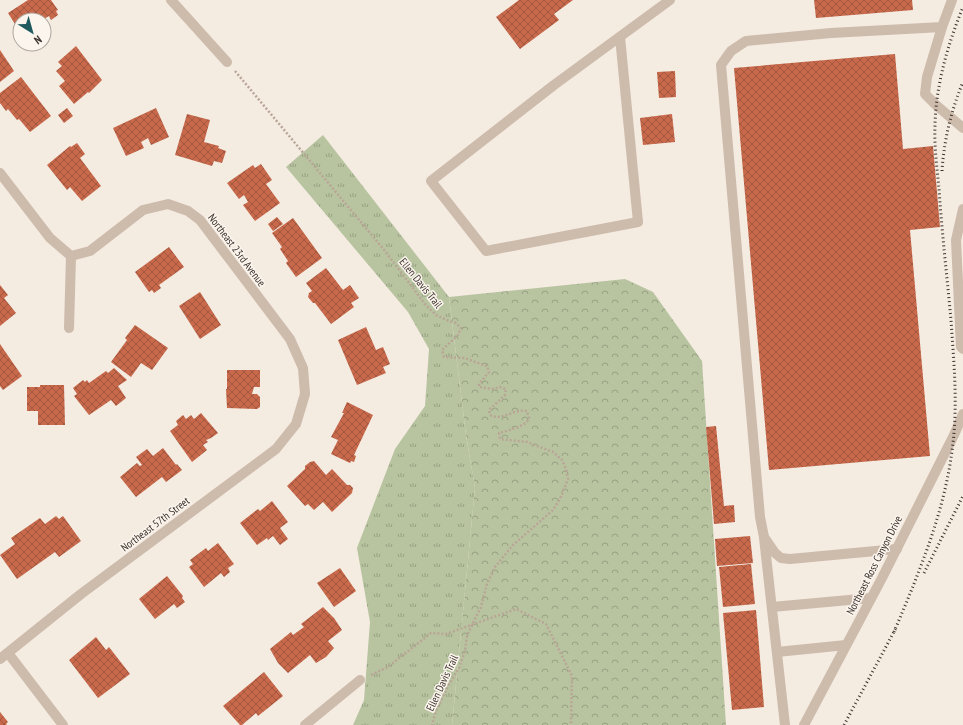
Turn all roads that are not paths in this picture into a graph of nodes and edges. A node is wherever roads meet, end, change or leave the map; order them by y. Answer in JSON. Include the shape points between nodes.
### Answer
{"nodes":[{"id":1,"x":171,"y":0,"type":"edge"},
{"id":2,"x":670,"y":0,"type":"edge"},
{"id":3,"x":952,"y":0,"type":"edge"},
{"id":4,"x":942,"y":27,"type":"junction"},
{"id":5,"x":620,"y":37,"type":"junction"},
{"id":6,"x":227,"y":62,"type":"road end"},
{"id":7,"x":963,"y":128,"type":"edge"},
{"id":8,"x":0,"y":173,"type":"edge"},
{"id":9,"x":963,"y":209,"type":"edge"},
{"id":10,"x":71,"y":256,"type":"junction"},
{"id":11,"x":69,"y":328,"type":"dead end"},
{"id":12,"x":963,"y":349,"type":"edge"},
{"id":13,"x":305,"y":394,"type":"joint"},
{"id":14,"x":963,"y":414,"type":"edge"},
{"id":15,"x":764,"y":537,"type":"junction"},
{"id":16,"x":896,"y":549,"type":"junction"},
{"id":17,"x":871,"y":598,"type":"junction"},
{"id":18,"x":772,"y":607,"type":"junction"},
{"id":19,"x":846,"y":645,"type":"junction"},
{"id":20,"x":777,"y":652,"type":"junction"},
{"id":21,"x":4,"y":656,"type":"edge"},
{"id":22,"x":360,"y":680,"type":"road end"},
{"id":23,"x":63,"y":725,"type":"edge"},
{"id":24,"x":305,"y":725,"type":"edge"},
{"id":25,"x":785,"y":725,"type":"edge"},
{"id":26,"x":804,"y":725,"type":"edge"}],
"edges":[{"from":1,"to":6,"type":"street"},
{"from":2,"to":5,"type":"street"},
{"from":3,"to":4,"type":"street"},
{"from":4,"to":7,"type":"street","via":[[927,77],[925,94]]},
{"from":4,"to":15,"type":"street","via":[[746,41],[731,51],[721,65],[760,518]]},
{"from":5,"to":5,"type":"street","via":[[431,181],[486,251],[638,222]]},
{"from":8,"to":10,"type":"street","via":[[50,238]]},
{"from":9,"to":12,"type":"street","via":[[956,240],[960,340]]},
{"from":10,"to":11,"type":"street"},
{"from":10,"to":13,"type":"street","name":"Northeast 23rd Avenue","via":[[90,251],[144,210],[168,204],[188,211],[200,220],[290,339],[304,368]]},
{"from":13,"to":21,"type":"street","name":"Northeast 57th Street","via":[[296,424],[276,449],[81,594]]},
{"from":14,"to":16,"type":"street","name":"Northeast Ross Canyon Drive"},
{"from":15,"to":16,"type":"street","via":[[775,553],[781,558],[790,559]]},
{"from":15,"to":18,"type":"street"},
{"from":16,"to":17,"type":"street","name":"Northeast Ross Canyon Drive"},
{"from":17,"to":18,"type":"street"},
{"from":17,"to":19,"type":"street","name":"Northeast Ross Canyon Drive"},
{"from":18,"to":20,"type":"street"},
{"from":19,"to":20,"type":"street"},
{"from":19,"to":26,"type":"street","name":"Northeast Ross Canyon Drive"},
{"from":20,"to":25,"type":"street"},
{"from":21,"to":23,"type":"street"},
{"from":22,"to":24,"type":"street"}]}
